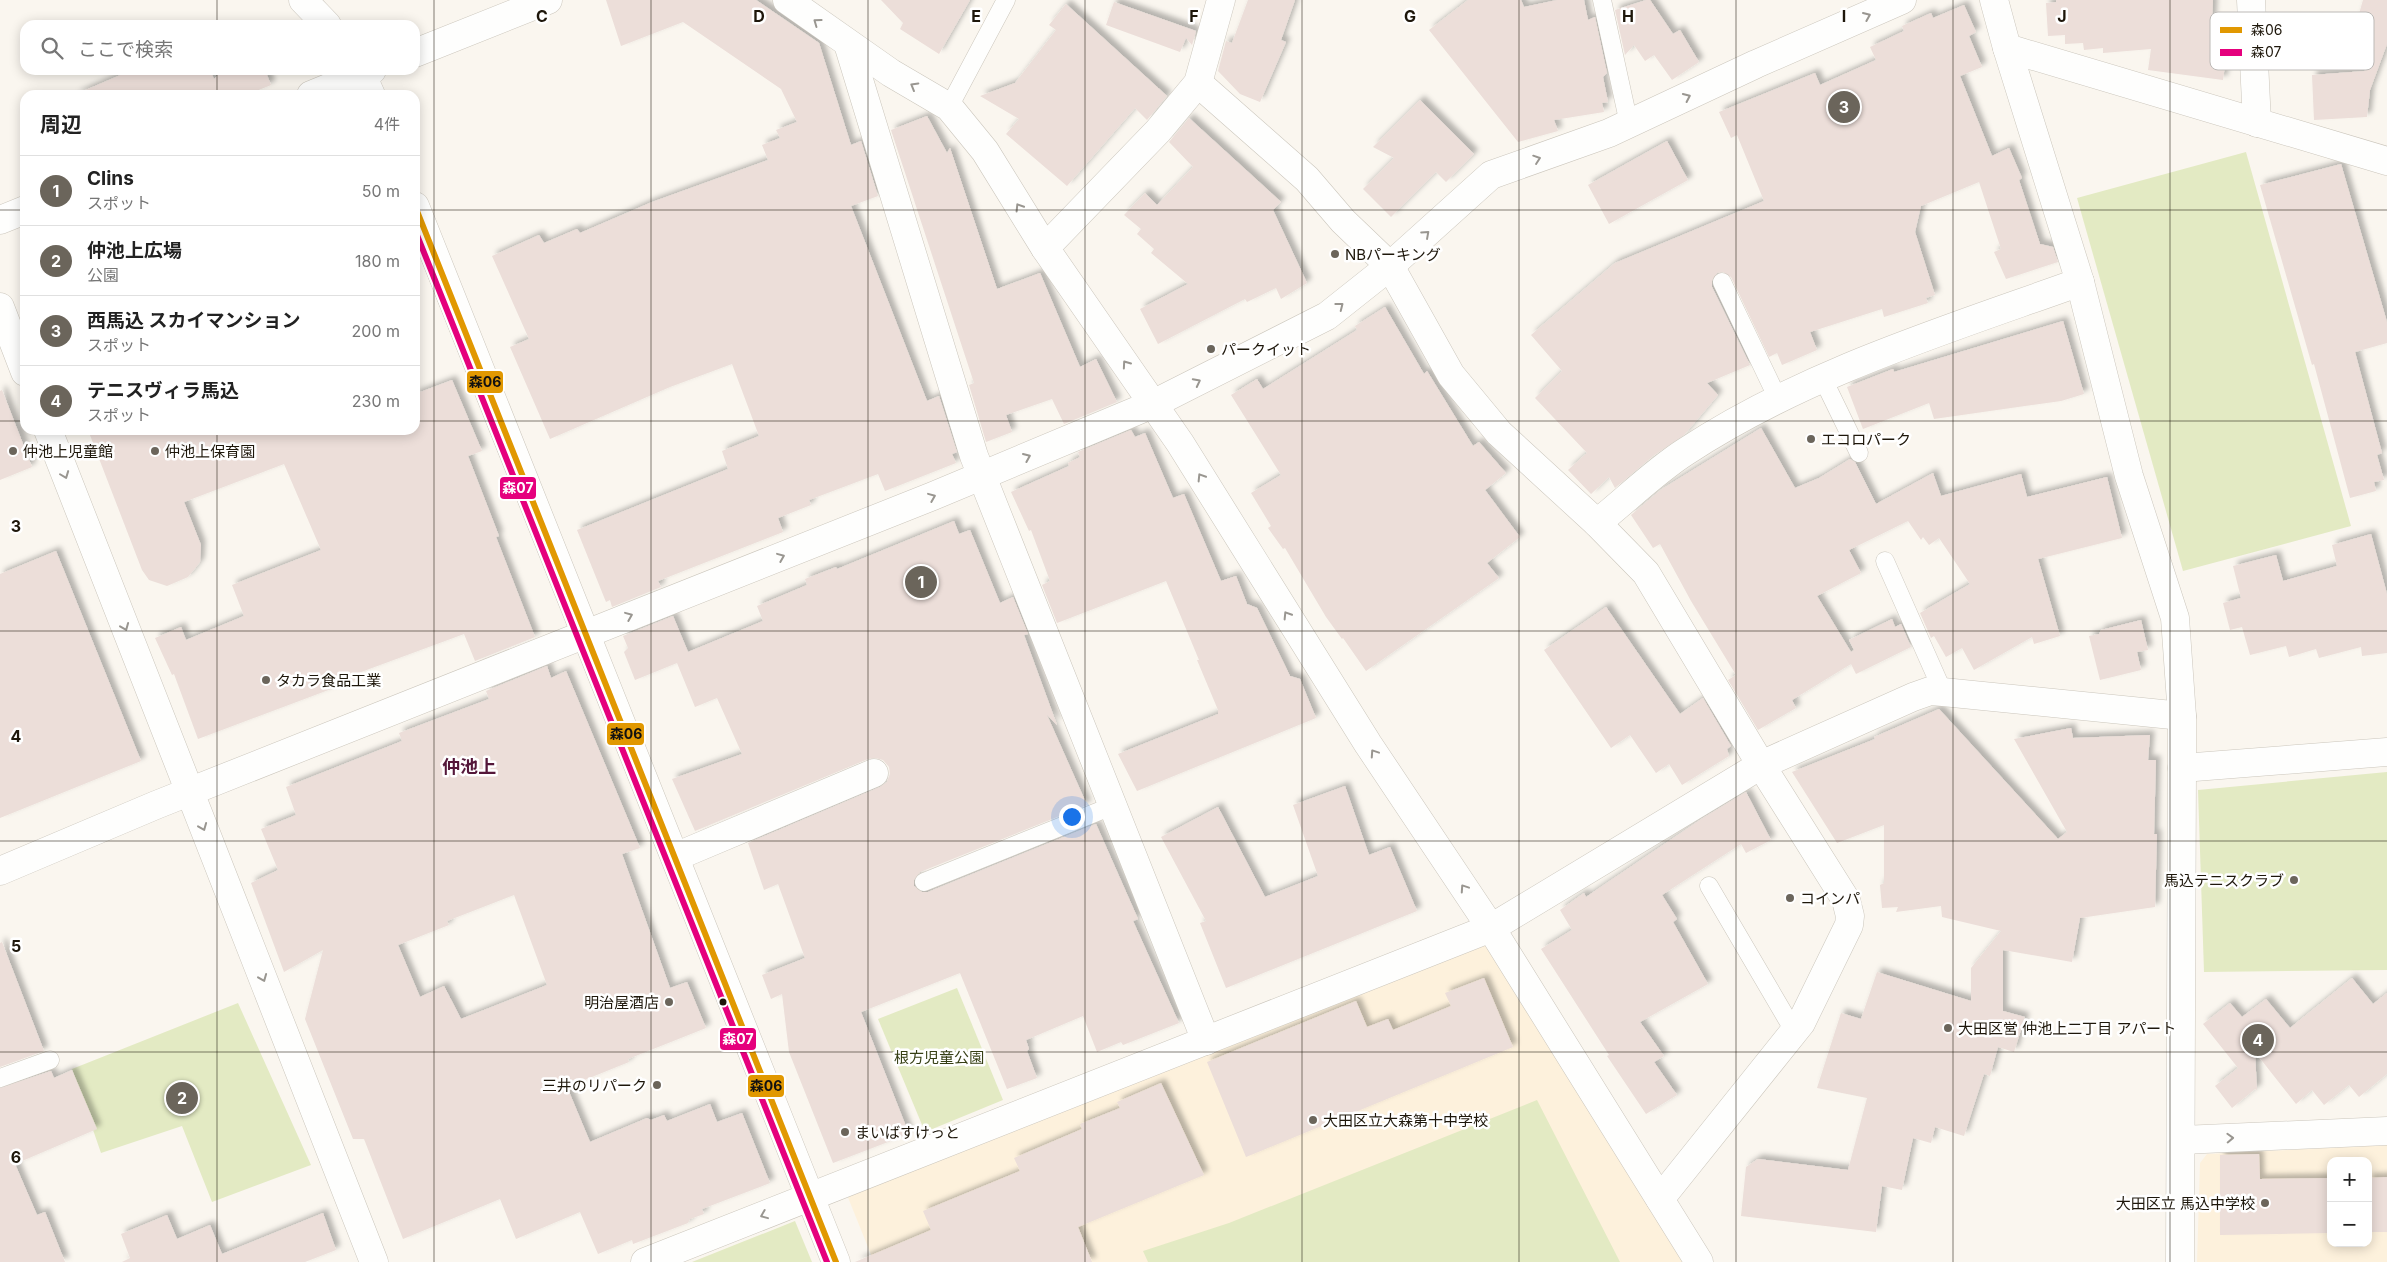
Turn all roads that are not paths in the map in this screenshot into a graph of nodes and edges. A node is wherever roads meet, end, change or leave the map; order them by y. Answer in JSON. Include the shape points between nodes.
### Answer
{"nodes":[{"id":1,"x":303,"y":0,"type":"edge"},
{"id":2,"x":548,"y":0,"type":"edge"},
{"id":3,"x":787,"y":0,"type":"edge"},
{"id":4,"x":1006,"y":0,"type":"edge"},
{"id":5,"x":1221,"y":0,"type":"edge"},
{"id":6,"x":1602,"y":0,"type":"edge"},
{"id":7,"x":1902,"y":0,"type":"edge"},
{"id":8,"x":1994,"y":0,"type":"edge"},
{"id":9,"x":322,"y":20,"type":"edge"},
{"id":10,"x":848,"y":44,"type":"junction"},
{"id":11,"x":2007,"y":48,"type":"junction"},
{"id":12,"x":420,"y":51,"type":"edge"},
{"id":13,"x":2258,"y":70,"type":"edge"},
{"id":14,"x":366,"y":77,"type":"edge"},
{"id":15,"x":1198,"y":83,"type":"junction"},
{"id":16,"x":326,"y":90,"type":"edge"},
{"id":17,"x":949,"y":107,"type":"junction"},
{"id":18,"x":2256,"y":123,"type":"junction"},
{"id":19,"x":1629,"y":124,"type":"junction"},
{"id":20,"x":2387,"y":161,"type":"edge"},
{"id":21,"x":20,"y":212,"type":"edge"},
{"id":22,"x":420,"y":219,"type":"edge"},
{"id":23,"x":0,"y":220,"type":"edge"},
{"id":24,"x":1045,"y":248,"type":"junction"},
{"id":25,"x":1390,"y":266,"type":"junction"},
{"id":26,"x":1722,"y":282,"type":"dead end"},
{"id":27,"x":2080,"y":282,"type":"junction"},
{"id":28,"x":0,"y":307,"type":"edge"},
{"id":29,"x":20,"y":359,"type":"edge"},
{"id":30,"x":1823,"y":379,"type":"junction"},
{"id":31,"x":1778,"y":399,"type":"junction"},
{"id":32,"x":1153,"y":404,"type":"junction"},
{"id":33,"x":50,"y":435,"type":"edge"},
{"id":34,"x":1859,"y":453,"type":"dead end"},
{"id":35,"x":982,"y":476,"type":"junction"},
{"id":36,"x":1597,"y":523,"type":"junction"},
{"id":37,"x":1885,"y":561,"type":"dead end"},
{"id":38,"x":584,"y":634,"type":"junction"},
{"id":39,"x":1944,"y":692,"type":"junction"},
{"id":40,"x":2182,"y":716,"type":"junction"},
{"id":41,"x":2387,"y":752,"type":"edge"},
{"id":42,"x":1761,"y":765,"type":"junction"},
{"id":43,"x":2182,"y":768,"type":"junction"},
{"id":44,"x":874,"y":773,"type":"dead end"},
{"id":45,"x":190,"y":793,"type":"junction"},
{"id":46,"x":1112,"y":806,"type":"junction"},
{"id":47,"x":675,"y":857,"type":"junction"},
{"id":48,"x":0,"y":871,"type":"edge"},
{"id":49,"x":924,"y":882,"type":"dead end"},
{"id":50,"x":1709,"y":886,"type":"dead end"},
{"id":51,"x":1491,"y":928,"type":"junction"},
{"id":52,"x":1794,"y":1031,"type":"junction"},
{"id":53,"x":1206,"y":1041,"type":"junction"},
{"id":54,"x":50,"y":1060,"type":"dead end"},
{"id":55,"x":0,"y":1078,"type":"edge"},
{"id":56,"x":2387,"y":1132,"type":"edge"},
{"id":57,"x":2182,"y":1140,"type":"junction"},
{"id":58,"x":810,"y":1197,"type":"junction"},
{"id":59,"x":1660,"y":1199,"type":"junction"},
{"id":60,"x":374,"y":1262,"type":"edge"},
{"id":61,"x":645,"y":1262,"type":"edge"},
{"id":62,"x":836,"y":1262,"type":"edge"},
{"id":63,"x":1699,"y":1262,"type":"edge"},
{"id":64,"x":2180,"y":1262,"type":"edge"}],
"edges":[{"from":1,"to":9,"type":"street"},
{"from":2,"to":12,"type":"street"},
{"from":10,"to":3,"type":"street","one_way":true},
{"from":4,"to":17,"type":"lane"},
{"from":5,"to":15,"type":"street"},
{"from":6,"to":19,"type":"lane"},
{"from":19,"to":7,"type":"street","one_way":true},
{"from":8,"to":11,"type":"street"},
{"from":17,"to":10,"type":"street","one_way":true},
{"from":10,"to":35,"type":"street"},
{"from":11,"to":18,"type":"street"},
{"from":11,"to":27,"type":"street"},
{"from":13,"to":18,"type":"street"},
{"from":14,"to":16,"type":"street"},
{"from":15,"to":24,"type":"street","via":[[1158,131]]},
{"from":15,"to":25,"type":"street","via":[[1307,178],[1344,221]]},
{"from":24,"to":17,"type":"street","one_way":true,"via":[[985,150]]},
{"from":18,"to":20,"type":"street"},
{"from":25,"to":19,"type":"street","one_way":true,"via":[[1491,175],[1610,134]]},
{"from":21,"to":23,"type":"street"},
{"from":22,"to":38,"type":"street"},
{"from":32,"to":24,"type":"street","one_way":true},
{"from":32,"to":25,"type":"street","one_way":true,"via":[[1327,316]]},
{"from":25,"to":36,"type":"street","via":[[1451,375],[1499,433]]},
{"from":26,"to":31,"type":"lane"},
{"from":27,"to":30,"type":"street"},
{"from":27,"to":40,"type":"street","via":[[2129,476],[2175,618]]},
{"from":28,"to":29,"type":"street"},
{"from":30,"to":31,"type":"street"},
{"from":30,"to":34,"type":"lane"},
{"from":31,"to":36,"type":"street","via":[[1684,452]]},
{"from":35,"to":32,"type":"street","one_way":true},
{"from":51,"to":32,"type":"street","one_way":true,"via":[[1368,744]]},
{"from":33,"to":45,"type":"street","one_way":true},
{"from":38,"to":35,"type":"street","one_way":true},
{"from":35,"to":46,"type":"street","via":[[1078,699]]},
{"from":36,"to":42,"type":"street","via":[[1646,573]]},
{"from":37,"to":39,"type":"lane"},
{"from":38,"to":45,"type":"street"},
{"from":38,"to":47,"type":"street"},
{"from":39,"to":40,"type":"street"},
{"from":39,"to":42,"type":"street","via":[[1930,691],[1913,697]]},
{"from":40,"to":43,"type":"street"},
{"from":41,"to":43,"type":"street"},
{"from":42,"to":51,"type":"street"},
{"from":42,"to":52,"type":"street","via":[[1846,900],[1850,916],[1849,925],[1801,1023]]},
{"from":43,"to":57,"type":"street"},
{"from":44,"to":47,"type":"street"},
{"from":45,"to":48,"type":"street"},
{"from":45,"to":60,"type":"street","one_way":true},
{"from":46,"to":49,"type":"lane"},
{"from":46,"to":53,"type":"street"},
{"from":47,"to":58,"type":"street"},
{"from":50,"to":52,"type":"lane"},
{"from":51,"to":53,"type":"street"},
{"from":51,"to":59,"type":"street"},
{"from":52,"to":59,"type":"street"},
{"from":53,"to":58,"type":"street"},
{"from":54,"to":55,"type":"lane"},
{"from":57,"to":56,"type":"street","one_way":true},
{"from":57,"to":64,"type":"street"},
{"from":58,"to":61,"type":"street","one_way":true},
{"from":58,"to":62,"type":"street"},
{"from":59,"to":63,"type":"street"}]}
